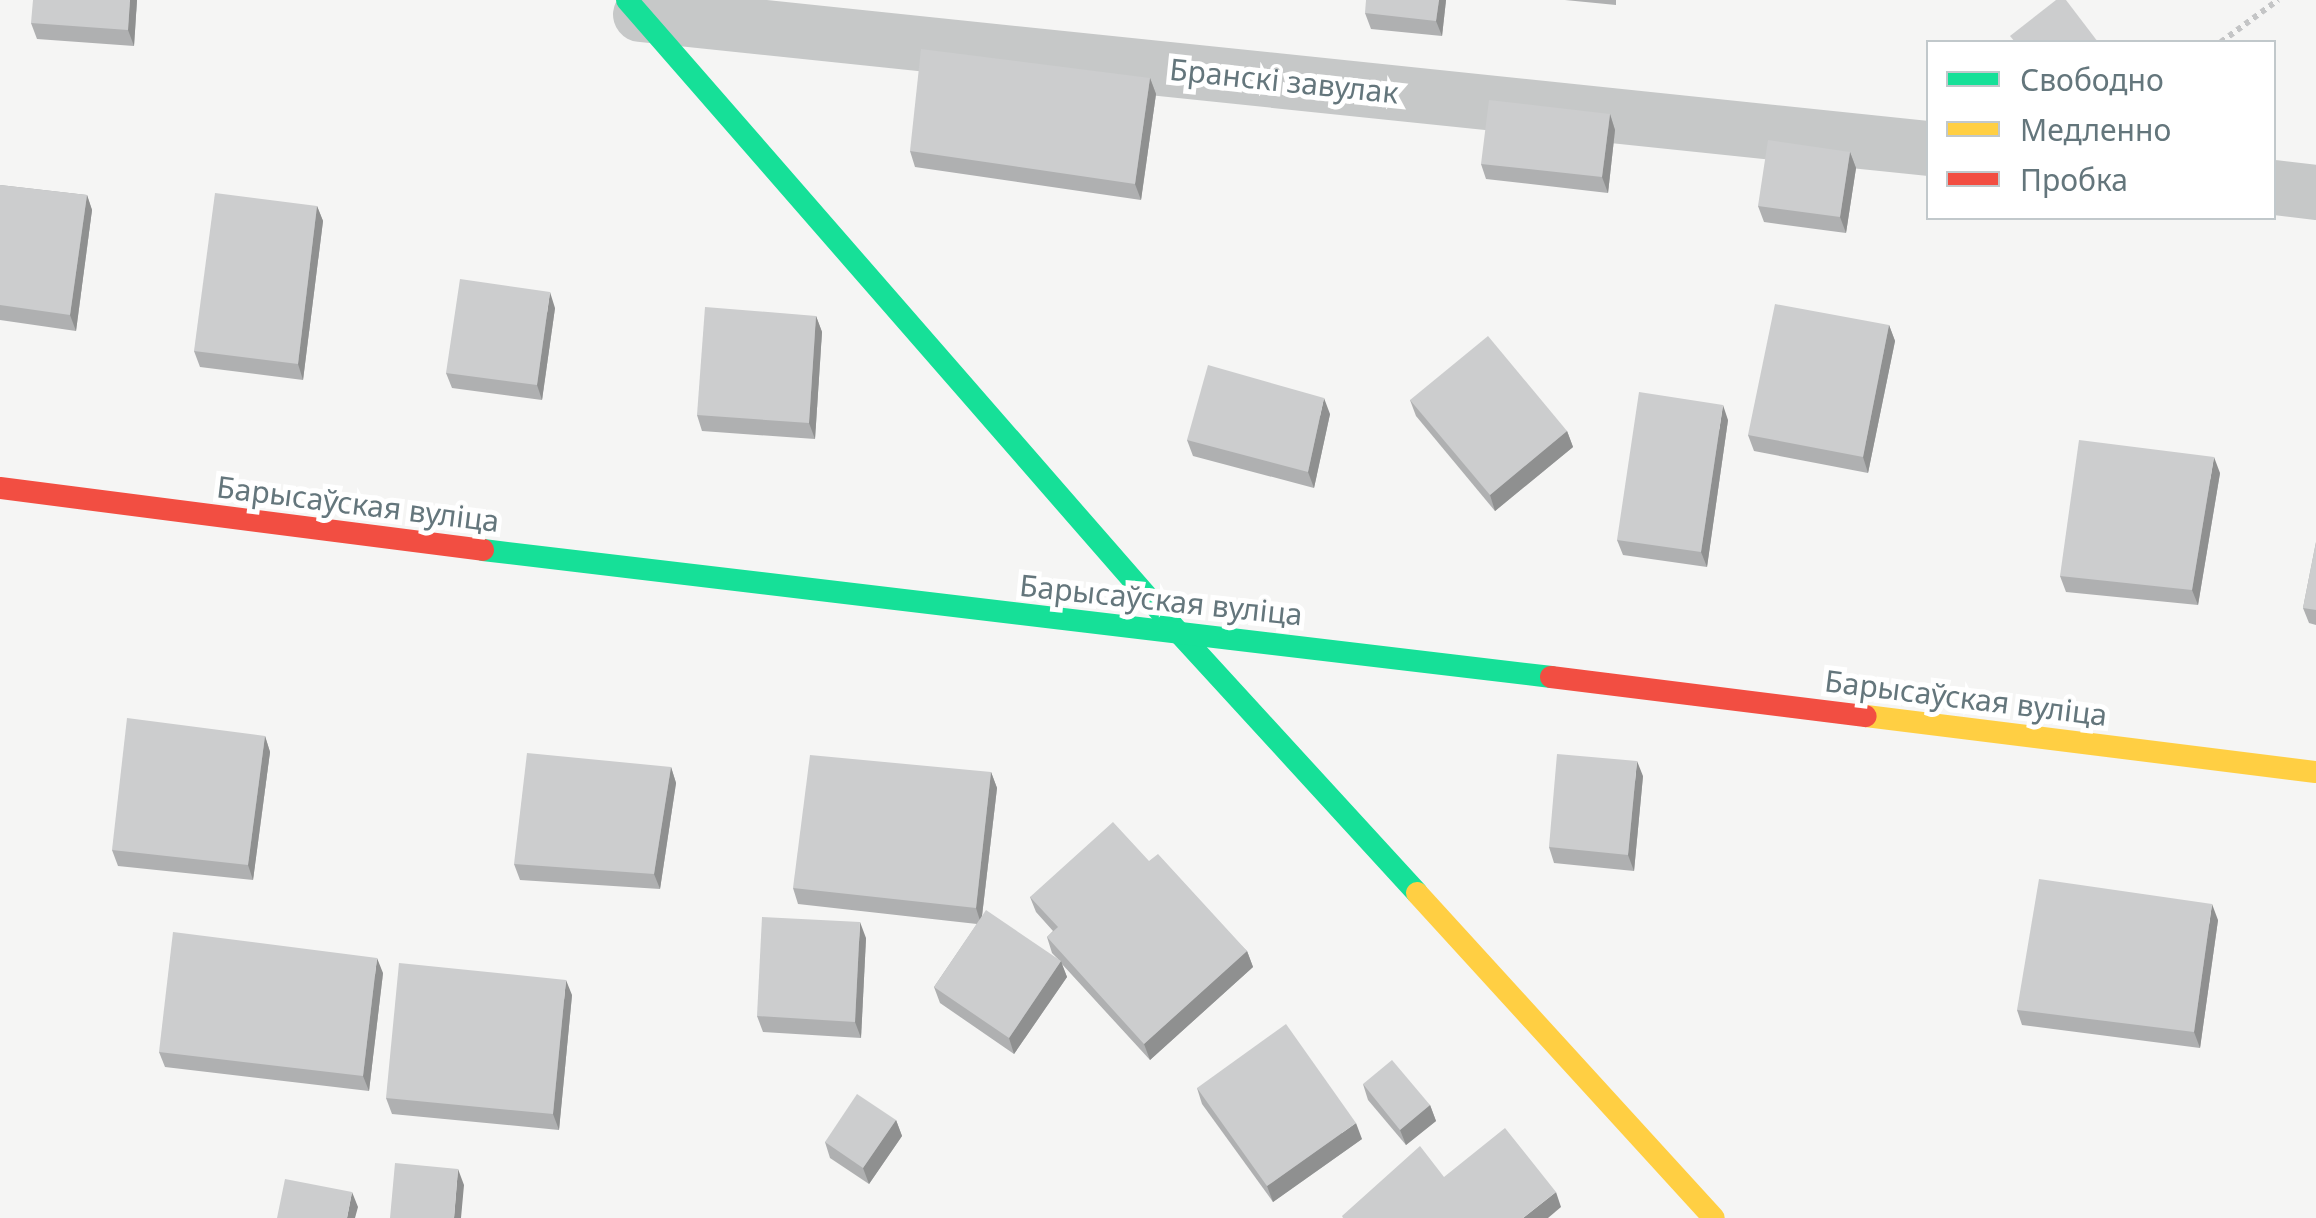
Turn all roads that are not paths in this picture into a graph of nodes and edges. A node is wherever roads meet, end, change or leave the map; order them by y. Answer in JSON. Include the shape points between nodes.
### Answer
{"nodes":[{"id":1,"x":633,"y":7,"type":"edge"},
{"id":2,"x":1926,"y":148,"type":"edge"},
{"id":3,"x":2276,"y":187,"type":"edge"},
{"id":4,"x":2316,"y":192,"type":"edge"},
{"id":5,"x":0,"y":488,"type":"edge"},
{"id":6,"x":1179,"y":634,"type":"junction"},
{"id":7,"x":2316,"y":772,"type":"edge"},
{"id":8,"x":1714,"y":1218,"type":"edge"}],
"edges":[{"from":1,"to":2,"type":"street","name":"Бранскі завулак"},
{"from":1,"to":6,"type":"street"},
{"from":3,"to":4,"type":"street"},
{"from":5,"to":6,"type":"street","name":"Барысаўская вуліца"},
{"from":6,"to":7,"type":"street","name":"Барысаўская вуліца"},
{"from":6,"to":8,"type":"street"}]}
